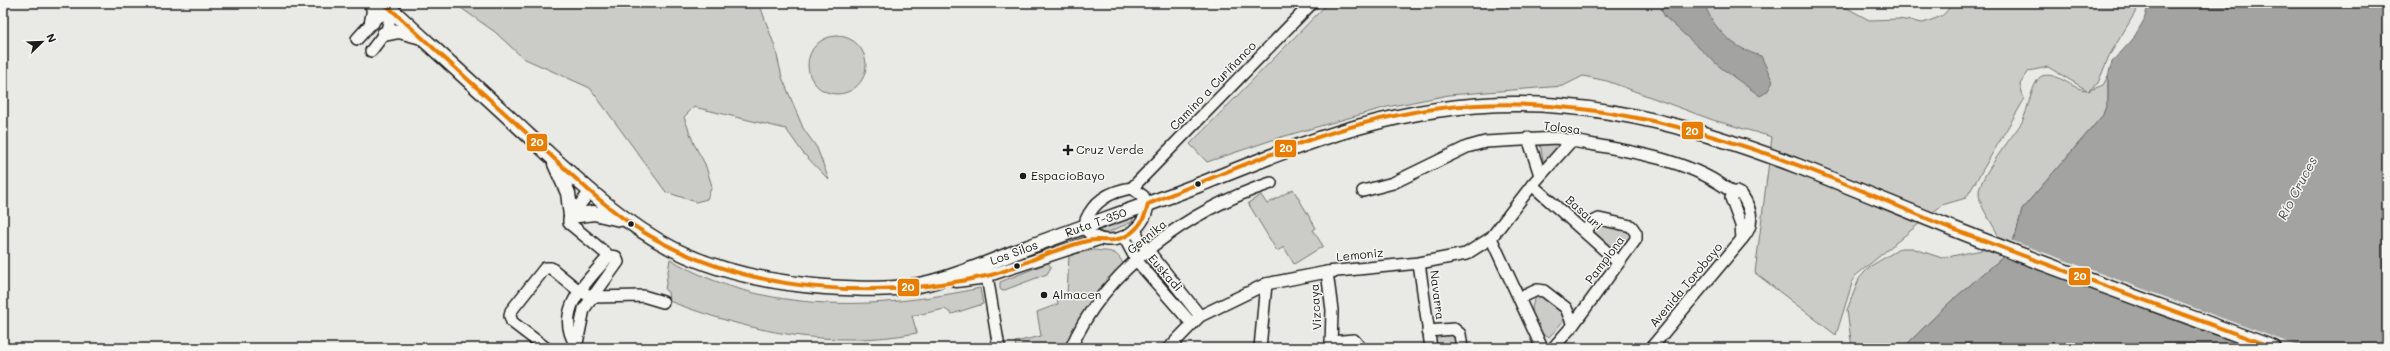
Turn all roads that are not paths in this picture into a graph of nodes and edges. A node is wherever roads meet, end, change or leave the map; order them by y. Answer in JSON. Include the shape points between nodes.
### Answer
{"nodes":[{"id":1,"x":372,"y":3,"type":"edge"},
{"id":2,"x":1312,"y":3,"type":"edge"},
{"id":3,"x":388,"y":7,"type":"edge"},
{"id":4,"x":372,"y":22,"type":"junction"},
{"id":5,"x":384,"y":34,"type":"junction"},
{"id":6,"x":358,"y":39,"type":"dead end"},
{"id":7,"x":423,"y":39,"type":"junction"},
{"id":8,"x":371,"y":52,"type":"dead end"},
{"id":9,"x":1528,"y":138,"type":"junction"},
{"id":10,"x":1571,"y":141,"type":"junction"},
{"id":11,"x":550,"y":155,"type":"junction"},
{"id":12,"x":1540,"y":175,"type":"junction"},
{"id":13,"x":1271,"y":183,"type":"dead end"},
{"id":14,"x":1532,"y":184,"type":"junction"},
{"id":15,"x":1132,"y":188,"type":"junction"},
{"id":16,"x":591,"y":190,"type":"junction"},
{"id":17,"x":1363,"y":191,"type":"dead end"},
{"id":18,"x":1148,"y":204,"type":"junction"},
{"id":19,"x":571,"y":216,"type":"junction"},
{"id":20,"x":626,"y":221,"type":"junction"},
{"id":21,"x":1085,"y":226,"type":"junction"},
{"id":22,"x":1135,"y":229,"type":"junction"},
{"id":23,"x":1585,"y":231,"type":"junction"},
{"id":24,"x":1124,"y":237,"type":"junction"},
{"id":25,"x":1491,"y":238,"type":"junction"},
{"id":26,"x":1742,"y":239,"type":"joint"},
{"id":27,"x":1097,"y":240,"type":"junction"},
{"id":28,"x":1149,"y":251,"type":"junction"},
{"id":29,"x":609,"y":256,"type":"junction"},
{"id":30,"x":1137,"y":261,"type":"junction"},
{"id":31,"x":1618,"y":262,"type":"junction"},
{"id":32,"x":1419,"y":263,"type":"junction"},
{"id":33,"x":1327,"y":272,"type":"junction"},
{"id":34,"x":987,"y":276,"type":"junction"},
{"id":35,"x":926,"y":284,"type":"junction"},
{"id":36,"x":1266,"y":284,"type":"junction"},
{"id":37,"x":579,"y":291,"type":"junction"},
{"id":38,"x":593,"y":297,"type":"junction"},
{"id":39,"x":1520,"y":298,"type":"junction"},
{"id":40,"x":663,"y":302,"type":"dead end"},
{"id":41,"x":1200,"y":316,"type":"junction"},
{"id":42,"x":1192,"y":324,"type":"junction"},
{"id":43,"x":1573,"y":325,"type":"junction"},
{"id":44,"x":1428,"y":331,"type":"junction"},
{"id":45,"x":1331,"y":345,"type":"edge"},
{"id":46,"x":576,"y":346,"type":"edge"},
{"id":47,"x":541,"y":347,"type":"edge"},
{"id":48,"x":999,"y":348,"type":"edge"},
{"id":49,"x":1071,"y":348,"type":"edge"},
{"id":50,"x":1169,"y":348,"type":"edge"},
{"id":51,"x":1260,"y":348,"type":"edge"},
{"id":52,"x":1361,"y":348,"type":"edge"},
{"id":53,"x":1431,"y":348,"type":"edge"},
{"id":54,"x":1462,"y":348,"type":"edge"},
{"id":55,"x":1542,"y":348,"type":"edge"},
{"id":56,"x":1553,"y":348,"type":"edge"},
{"id":57,"x":1651,"y":348,"type":"edge"},
{"id":58,"x":2274,"y":348,"type":"edge"}],
"edges":[{"from":1,"to":4,"type":"main road"},
{"from":2,"to":15,"type":"street","name":"Camino a Curiñanco"},
{"from":3,"to":4,"type":"street"},
{"from":3,"to":5,"type":"street"},
{"from":3,"to":7,"type":"main road","name":"Ruta T-350"},
{"from":4,"to":6,"type":"street"},
{"from":5,"to":7,"type":"main road","via":[[405,32]]},
{"from":5,"to":8,"type":"street"},
{"from":7,"to":11,"type":"main road","name":"Ruta T-350"},
{"from":9,"to":10,"type":"street","name":"Tolosa"},
{"from":9,"to":12,"type":"street"},
{"from":9,"to":17,"type":"street","name":"Tolosa","via":[[1485,142],[1466,147],[1393,183]]},
{"from":10,"to":12,"type":"street","name":"Lemoniz"},
{"from":10,"to":26,"type":"street","name":"Tolosa","via":[[1648,157],[1704,174],[1733,193],[1742,195],[1750,212],[1750,225]]},
{"from":11,"to":16,"type":"main road","name":"Ruta T-350"},
{"from":11,"to":19,"type":"main road","via":[[565,183]]},
{"from":12,"to":14,"type":"street","name":"Lemoniz"},
{"from":13,"to":28,"type":"street","name":"Gernika","via":[[1214,207]]},
{"from":14,"to":23,"type":"street","name":"Basauri"},
{"from":14,"to":25,"type":"street","name":"Lemoniz"},
{"from":15,"to":18,"type":"street","via":[[1143,196]]},
{"from":15,"to":21,"type":"street","via":[[1119,190],[1101,200],[1088,215]]},
{"from":16,"to":19,"type":"street"},
{"from":16,"to":20,"type":"main road","name":"Ruta T-350"},
{"from":18,"to":21,"type":"main road","name":"Ruta T-350"},
{"from":18,"to":22,"type":"street","name":"Los Silos","via":[[1145,218]]},
{"from":18,"to":58,"type":"main road","name":"Ruta T-350","via":[[1268,157],[1370,122],[1417,112],[1459,106],[1542,104],[1618,112],[1692,129],[1752,148],[1947,227]]},
{"from":19,"to":20,"type":"main road","via":[[594,213]]},
{"from":19,"to":29,"type":"street","via":[[568,219],[570,224]]},
{"from":20,"to":35,"type":"main road","name":"Ruta T-350","via":[[659,242],[692,258],[756,276],[834,287],[880,288]]},
{"from":21,"to":27,"type":"street"},
{"from":21,"to":35,"type":"main road","name":"Ruta T-350"},
{"from":22,"to":24,"type":"street","name":"Los Silos"},
{"from":22,"to":28,"type":"street","name":"Euskadi"},
{"from":23,"to":31,"type":"street","name":"Basauri"},
{"from":23,"to":31,"type":"street","name":"Pamplona","via":[[1597,219],[1633,228],[1636,239]]},
{"from":24,"to":27,"type":"street","name":"Los Silos","via":[[1110,241]]},
{"from":24,"to":30,"type":"street","name":"Euskadi"},
{"from":25,"to":32,"type":"street","name":"Lemoniz","via":[[1466,254]]},
{"from":25,"to":39,"type":"street"},
{"from":26,"to":57,"type":"street","name":"Avenida Torobayo"},
{"from":27,"to":34,"type":"street","name":"Los Silos"},
{"from":28,"to":30,"type":"street","name":"Gernika"},
{"from":28,"to":41,"type":"street","name":"Euskadi"},
{"from":29,"to":37,"type":"street"},
{"from":29,"to":38,"type":"street","via":[[616,257],[618,262]]},
{"from":30,"to":42,"type":"street","name":"Euskadi"},
{"from":30,"to":49,"type":"street","name":"Gernika","via":[[1094,309]]},
{"from":31,"to":43,"type":"street","name":"Pamplona"},
{"from":32,"to":33,"type":"street","name":"Lemoniz"},
{"from":32,"to":44,"type":"street","name":"Navarra"},
{"from":33,"to":36,"type":"street","name":"Lemoniz"},
{"from":33,"to":45,"type":"street","name":"Vizcaya","via":[[1332,310]]},
{"from":34,"to":35,"type":"main road"},
{"from":34,"to":48,"type":"street","name":"Los Silos"},
{"from":36,"to":41,"type":"street","name":"Lemoniz"},
{"from":36,"to":51,"type":"street"},
{"from":37,"to":38,"type":"street"},
{"from":37,"to":46,"type":"street","via":[[572,300],[568,324],[570,336]]},
{"from":37,"to":47,"type":"street","via":[[551,268],[545,268],[511,311],[512,322]]},
{"from":38,"to":40,"type":"street","via":[[643,296]]},
{"from":38,"to":46,"type":"street","via":[[584,309]]},
{"from":39,"to":43,"type":"street","via":[[1537,290],[1544,290],[1566,308]]},
{"from":39,"to":55,"type":"street"},
{"from":41,"to":42,"type":"street","name":"Lemoniz"},
{"from":42,"to":50,"type":"street","name":"Lemoniz"},
{"from":43,"to":56,"type":"street","name":"Pamplona"},
{"from":44,"to":53,"type":"street","name":"Navarra"},
{"from":44,"to":54,"type":"street","name":"Navarra","via":[[1454,329],[1460,334]]},
{"from":45,"to":52,"type":"street","name":"Vizcaya","via":[[1354,340]]}]}
